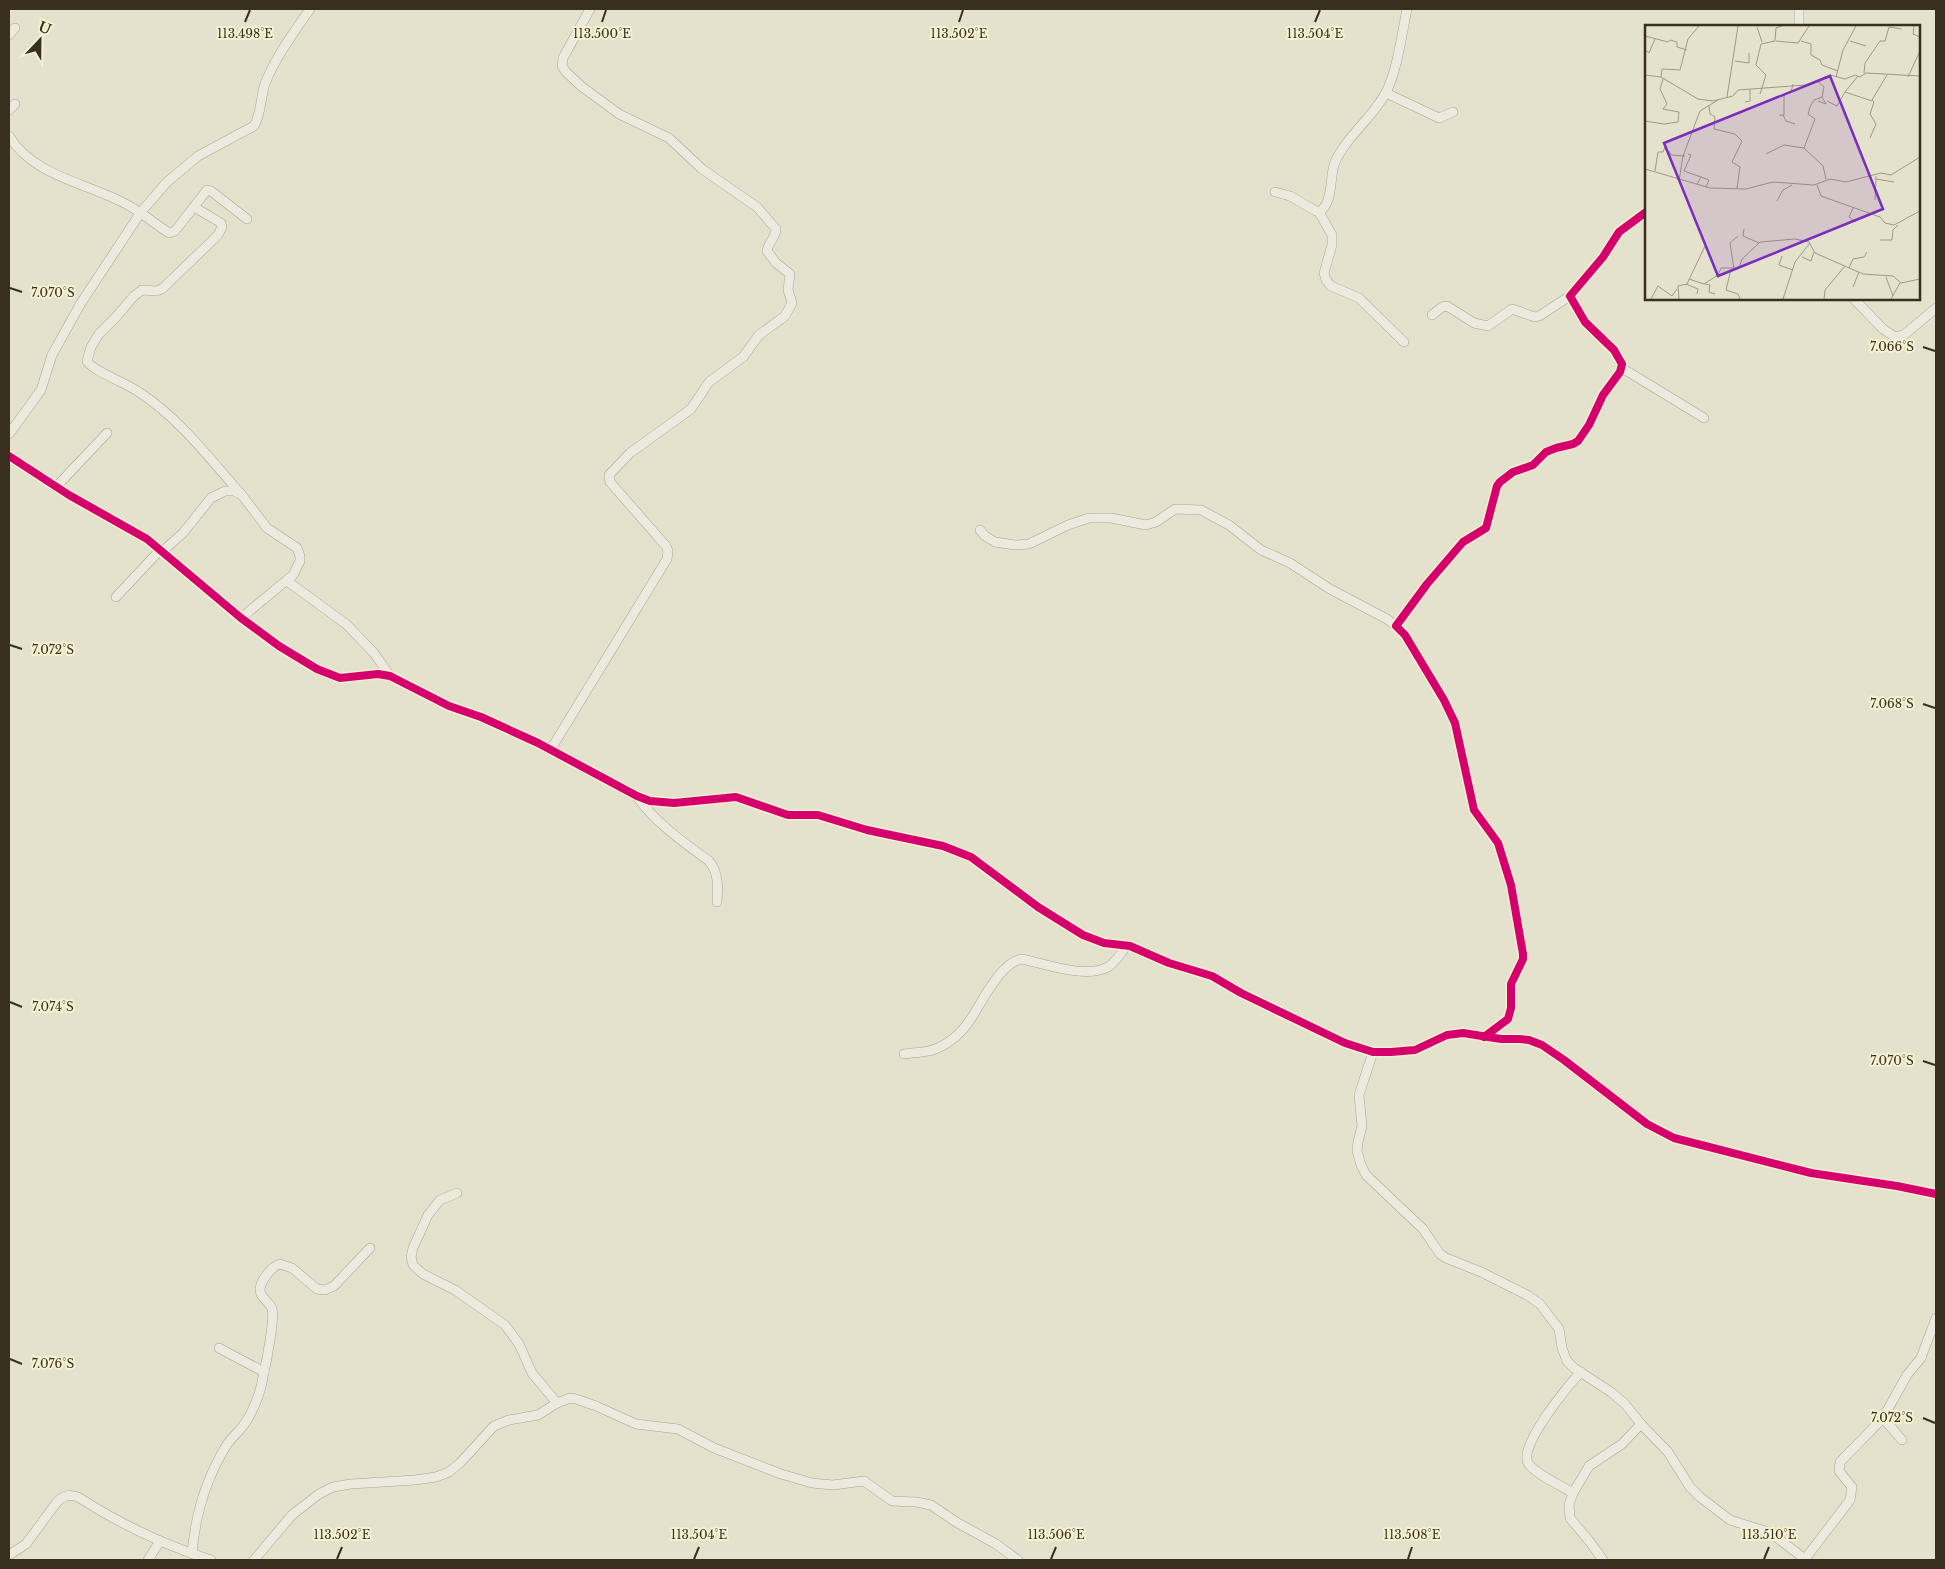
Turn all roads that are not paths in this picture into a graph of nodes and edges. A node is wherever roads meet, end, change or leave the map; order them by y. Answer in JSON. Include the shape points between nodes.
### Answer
{"nodes":[{"id":1,"x":310,"y":9,"type":"edge"},
{"id":2,"x":590,"y":9,"type":"edge"},
{"id":3,"x":1407,"y":9,"type":"edge"},
{"id":4,"x":1799,"y":9,"type":"edge"},
{"id":5,"x":1799,"y":25,"type":"edge"},
{"id":6,"x":1386,"y":93,"type":"junction"},
{"id":7,"x":1453,"y":112,"type":"dead end"},
{"id":8,"x":9,"y":136,"type":"edge"},
{"id":9,"x":1275,"y":192,"type":"dead end"},
{"id":10,"x":194,"y":207,"type":"junction"},
{"id":11,"x":141,"y":212,"type":"junction"},
{"id":12,"x":1319,"y":212,"type":"junction"},
{"id":13,"x":1645,"y":213,"type":"edge"},
{"id":14,"x":247,"y":219,"type":"dead end"},
{"id":15,"x":1570,"y":296,"type":"junction"},
{"id":16,"x":1855,"y":300,"type":"edge"},
{"id":17,"x":1936,"y":308,"type":"edge"},
{"id":18,"x":1432,"y":315,"type":"dead end"},
{"id":19,"x":1404,"y":342,"type":"dead end"},
{"id":20,"x":1622,"y":368,"type":"junction"},
{"id":21,"x":1704,"y":418,"type":"dead end"},
{"id":22,"x":106,"y":433,"type":"dead end"},
{"id":23,"x":9,"y":434,"type":"edge"},
{"id":24,"x":9,"y":456,"type":"edge"},
{"id":25,"x":56,"y":487,"type":"junction"},
{"id":26,"x":241,"y":494,"type":"junction"},
{"id":27,"x":980,"y":530,"type":"dead end"},
{"id":28,"x":162,"y":550,"type":"junction"},
{"id":29,"x":287,"y":581,"type":"junction"},
{"id":30,"x":116,"y":596,"type":"dead end"},
{"id":31,"x":241,"y":618,"type":"junction"},
{"id":32,"x":1396,"y":626,"type":"junction"},
{"id":33,"x":390,"y":676,"type":"junction"},
{"id":34,"x":551,"y":749,"type":"junction"},
{"id":35,"x":637,"y":796,"type":"junction"},
{"id":36,"x":717,"y":902,"type":"dead end"},
{"id":37,"x":1126,"y":946,"type":"junction"},
{"id":38,"x":1484,"y":1037,"type":"junction"},
{"id":39,"x":1373,"y":1052,"type":"junction"},
{"id":40,"x":904,"y":1054,"type":"dead end"},
{"id":41,"x":457,"y":1193,"type":"dead end"},
{"id":42,"x":1936,"y":1194,"type":"edge"},
{"id":43,"x":370,"y":1248,"type":"dead end"},
{"id":44,"x":1936,"y":1318,"type":"edge"},
{"id":45,"x":219,"y":1348,"type":"dead end"},
{"id":46,"x":264,"y":1372,"type":"junction"},
{"id":47,"x":1580,"y":1372,"type":"junction"},
{"id":48,"x":557,"y":1403,"type":"junction"},
{"id":49,"x":1884,"y":1418,"type":"junction"},
{"id":50,"x":1641,"y":1424,"type":"junction"},
{"id":51,"x":1902,"y":1440,"type":"dead end"},
{"id":52,"x":1574,"y":1493,"type":"junction"},
{"id":53,"x":160,"y":1541,"type":"junction"},
{"id":54,"x":192,"y":1554,"type":"junction"},
{"id":55,"x":9,"y":1555,"type":"edge"},
{"id":56,"x":148,"y":1560,"type":"edge"},
{"id":57,"x":212,"y":1560,"type":"edge"},
{"id":58,"x":254,"y":1560,"type":"edge"},
{"id":59,"x":1018,"y":1560,"type":"edge"},
{"id":60,"x":1604,"y":1560,"type":"edge"},
{"id":61,"x":1806,"y":1560,"type":"edge"}],
"edges":[{"from":1,"to":11,"type":"street","via":[[278,56],[265,84],[259,115],[252,129],[198,156],[167,182]]},
{"from":2,"to":34,"type":"street","via":[[564,58],[562,66],[566,72],[619,114],[669,138],[702,169],[757,207],[776,229],[767,251],[790,274],[788,290],[792,303],[785,316],[762,332],[747,354],[709,382],[687,413],[630,453],[608,477],[662,541],[668,551],[667,559]]},
{"from":3,"to":6,"type":"street"},
{"from":4,"to":5,"type":"street"},
{"from":6,"to":7,"type":"street","via":[[1439,118]]},
{"from":6,"to":12,"type":"street","via":[[1336,160],[1326,203]]},
{"from":8,"to":11,"type":"street","via":[[19,151],[61,178]]},
{"from":9,"to":12,"type":"street","via":[[1290,196]]},
{"from":10,"to":11,"type":"street","via":[[171,233]]},
{"from":10,"to":14,"type":"street","via":[[208,190]]},
{"from":10,"to":26,"type":"street","via":[[221,223],[218,235],[162,289],[142,290],[134,296],[99,334],[87,361],[94,368],[140,392],[168,414]]},
{"from":11,"to":23,"type":"street","via":[[81,303],[52,355],[41,390]]},
{"from":12,"to":19,"type":"street","via":[[1332,235],[1324,272],[1326,280],[1331,286],[1359,298]]},
{"from":13,"to":15,"type":"street","via":[[1619,232],[1604,256]]},
{"from":15,"to":18,"type":"street","via":[[1539,316],[1512,309],[1488,326],[1474,323],[1447,306]]},
{"from":15,"to":20,"type":"street","via":[[1585,322],[1614,350]]},
{"from":16,"to":17,"type":"street","via":[[1883,329],[1896,337],[1904,335]]},
{"from":20,"to":21,"type":"street"},
{"from":20,"to":32,"type":"street","via":[[1578,441],[1546,452],[1533,464],[1513,472],[1500,482],[1486,528],[1462,542]]},
{"from":22,"to":25,"type":"street"},
{"from":24,"to":25,"type":"street"},
{"from":25,"to":28,"type":"street"},
{"from":26,"to":28,"type":"street","via":[[225,491],[211,498],[183,533]]},
{"from":26,"to":29,"type":"street","via":[[267,528],[293,545],[299,553],[297,572]]},
{"from":27,"to":32,"type":"street","via":[[996,542],[1029,544],[1089,518],[1111,518],[1146,525],[1175,509],[1201,510],[1229,525],[1261,550],[1290,563]]},
{"from":28,"to":30,"type":"street"},
{"from":28,"to":31,"type":"street"},
{"from":29,"to":31,"type":"street"},
{"from":29,"to":33,"type":"street","via":[[346,624],[374,653]]},
{"from":31,"to":33,"type":"street","via":[[279,646],[329,675],[350,678],[378,674]]},
{"from":32,"to":38,"type":"street","via":[[1405,634],[1455,722],[1474,810],[1498,843],[1517,913],[1523,958],[1511,984],[1511,1008],[1508,1019]]},
{"from":33,"to":34,"type":"street","via":[[449,706]]},
{"from":34,"to":35,"type":"street"},
{"from":35,"to":36,"type":"street","via":[[648,812],[709,860],[717,876]]},
{"from":35,"to":37,"type":"street","via":[[674,803],[736,797],[788,815],[818,815],[950,848],[971,857],[1071,929],[1094,940]]},
{"from":37,"to":39,"type":"street","via":[[1212,976],[1321,1032]]},
{"from":37,"to":40,"type":"street","via":[[1108,967],[1090,971],[1015,960],[997,978],[970,1020],[954,1038],[934,1050]]},
{"from":38,"to":39,"type":"street","via":[[1454,1034],[1415,1050]]},
{"from":38,"to":42,"type":"street","via":[[1520,1038],[1542,1045],[1647,1124],[1674,1138],[1811,1173]]},
{"from":39,"to":47,"type":"street","via":[[1359,1095],[1362,1126],[1357,1151],[1363,1171],[1423,1229],[1440,1254],[1540,1304],[1560,1329],[1564,1354]]},
{"from":41,"to":48,"type":"street","via":[[440,1200],[428,1215],[413,1248],[413,1265],[505,1325],[519,1344],[532,1373]]},
{"from":43,"to":46,"type":"street","via":[[334,1286],[325,1290],[318,1289],[284,1264],[271,1269],[260,1290],[273,1316]]},
{"from":44,"to":49,"type":"street","via":[[1921,1358],[1907,1375]]},
{"from":45,"to":46,"type":"street"},
{"from":46,"to":54,"type":"street","via":[[251,1412],[224,1450],[206,1487]]},
{"from":47,"to":50,"type":"street","via":[[1611,1392]]},
{"from":47,"to":52,"type":"street","via":[[1543,1420],[1526,1457],[1530,1465]]},
{"from":48,"to":58,"type":"street","via":[[538,1415],[494,1426],[460,1463],[436,1477],[350,1484],[319,1494],[292,1515]]},
{"from":48,"to":59,"type":"street","via":[[576,1399],[636,1424],[678,1429],[714,1448],[812,1483],[833,1485],[864,1481],[892,1501],[931,1505]]},
{"from":49,"to":51,"type":"street"},
{"from":49,"to":61,"type":"street","via":[[1840,1462],[1839,1471],[1852,1487],[1850,1500]]},
{"from":50,"to":52,"type":"street","via":[[1622,1444],[1592,1463]]},
{"from":50,"to":61,"type":"street","via":[[1668,1452],[1700,1498],[1730,1520],[1771,1533]]},
{"from":52,"to":60,"type":"street","via":[[1569,1505],[1570,1518]]},
{"from":53,"to":54,"type":"street"},
{"from":53,"to":55,"type":"street","via":[[72,1494],[62,1497],[26,1544]]},
{"from":53,"to":56,"type":"street"},
{"from":54,"to":57,"type":"street"}]}
